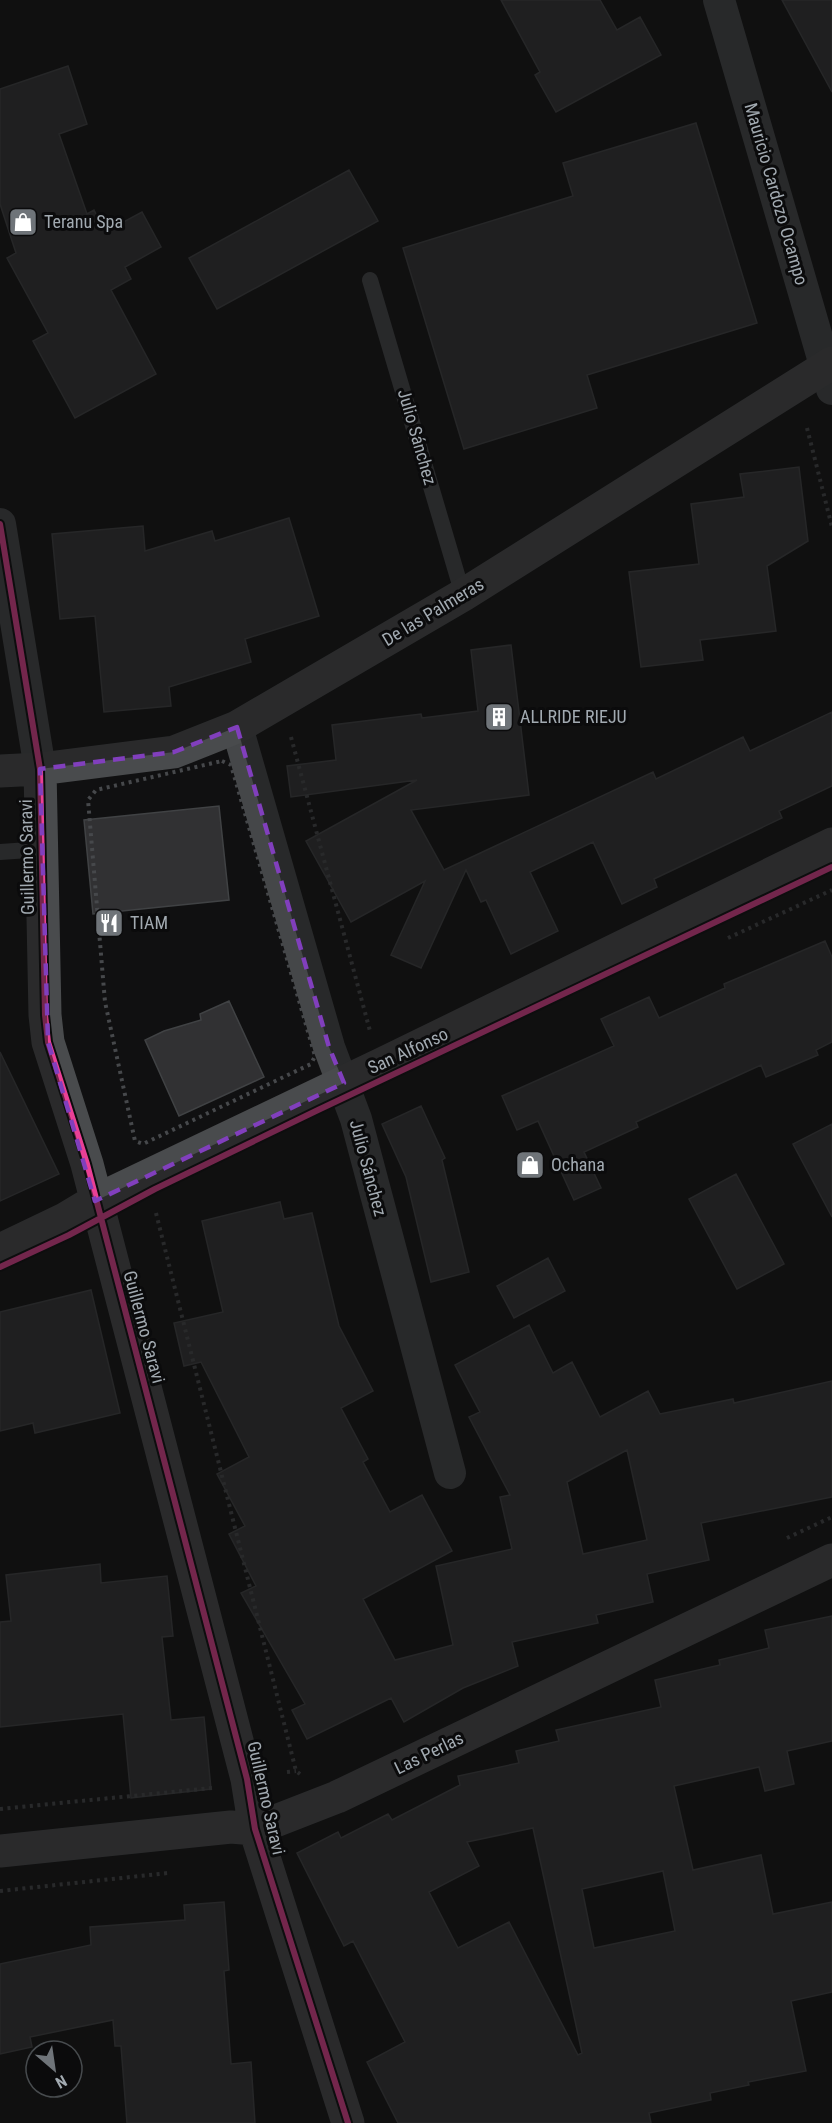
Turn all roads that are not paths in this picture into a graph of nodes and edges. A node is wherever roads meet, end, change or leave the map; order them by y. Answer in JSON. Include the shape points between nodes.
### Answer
{"nodes":[{"id":1,"x":718,"y":0,"type":"edge"},
{"id":2,"x":370,"y":280,"type":"dead end"},
{"id":3,"x":830,"y":372,"type":"edge"},
{"id":4,"x":0,"y":524,"type":"edge"},
{"id":5,"x":463,"y":595,"type":"junction"},
{"id":6,"x":237,"y":727,"type":"junction"},
{"id":7,"x":40,"y":769,"type":"junction"},
{"id":8,"x":0,"y":771,"type":"edge"},
{"id":9,"x":832,"y":844,"type":"edge"},
{"id":10,"x":42,"y":849,"type":"junction"},
{"id":11,"x":0,"y":852,"type":"edge"},
{"id":12,"x":344,"y":1083,"type":"junction"},
{"id":13,"x":95,"y":1201,"type":"junction"},
{"id":14,"x":0,"y":1250,"type":"edge"},
{"id":15,"x":450,"y":1473,"type":"dead end"},
{"id":16,"x":832,"y":1560,"type":"edge"},
{"id":17,"x":255,"y":1828,"type":"junction"},
{"id":18,"x":0,"y":1851,"type":"edge"},
{"id":19,"x":348,"y":2123,"type":"edge"}],
"edges":[{"from":1,"to":3,"type":"street","name":"Mauricio Cardozo Ocampo"},
{"from":2,"to":5,"type":"lane","name":"Julio Sánchez"},
{"from":3,"to":5,"type":"street","name":"De las Palmeras"},
{"from":4,"to":7,"type":"street","name":"Guillermo Saravi"},
{"from":5,"to":6,"type":"street","name":"De las Palmeras"},
{"from":6,"to":7,"type":"street","name":"De las Palmeras","via":[[174,752]]},
{"from":6,"to":12,"type":"street","name":"Julio Sánchez","via":[[329,1047]]},
{"from":7,"to":8,"type":"street","name":"De las Palmeras"},
{"from":7,"to":10,"type":"street","name":"Guillermo Saravi"},
{"from":9,"to":12,"type":"street","name":"San Alfonso"},
{"from":10,"to":11,"type":"lane"},
{"from":10,"to":13,"type":"street","name":"Guillermo Saravi","via":[[48,1042]]},
{"from":12,"to":13,"type":"street","name":"San Alfonso"},
{"from":12,"to":15,"type":"street","name":"Julio Sánchez"},
{"from":13,"to":14,"type":"street","name":"San Alfonso"},
{"from":13,"to":17,"type":"street","name":"Guillermo Saravi","via":[[247,1779]]},
{"from":16,"to":17,"type":"street","name":"Las Perlas","via":[[337,1797]]},
{"from":17,"to":18,"type":"street","name":"Las Perlas","via":[[231,1827]]},
{"from":17,"to":19,"type":"street","name":"Guillermo Saravi"}]}
